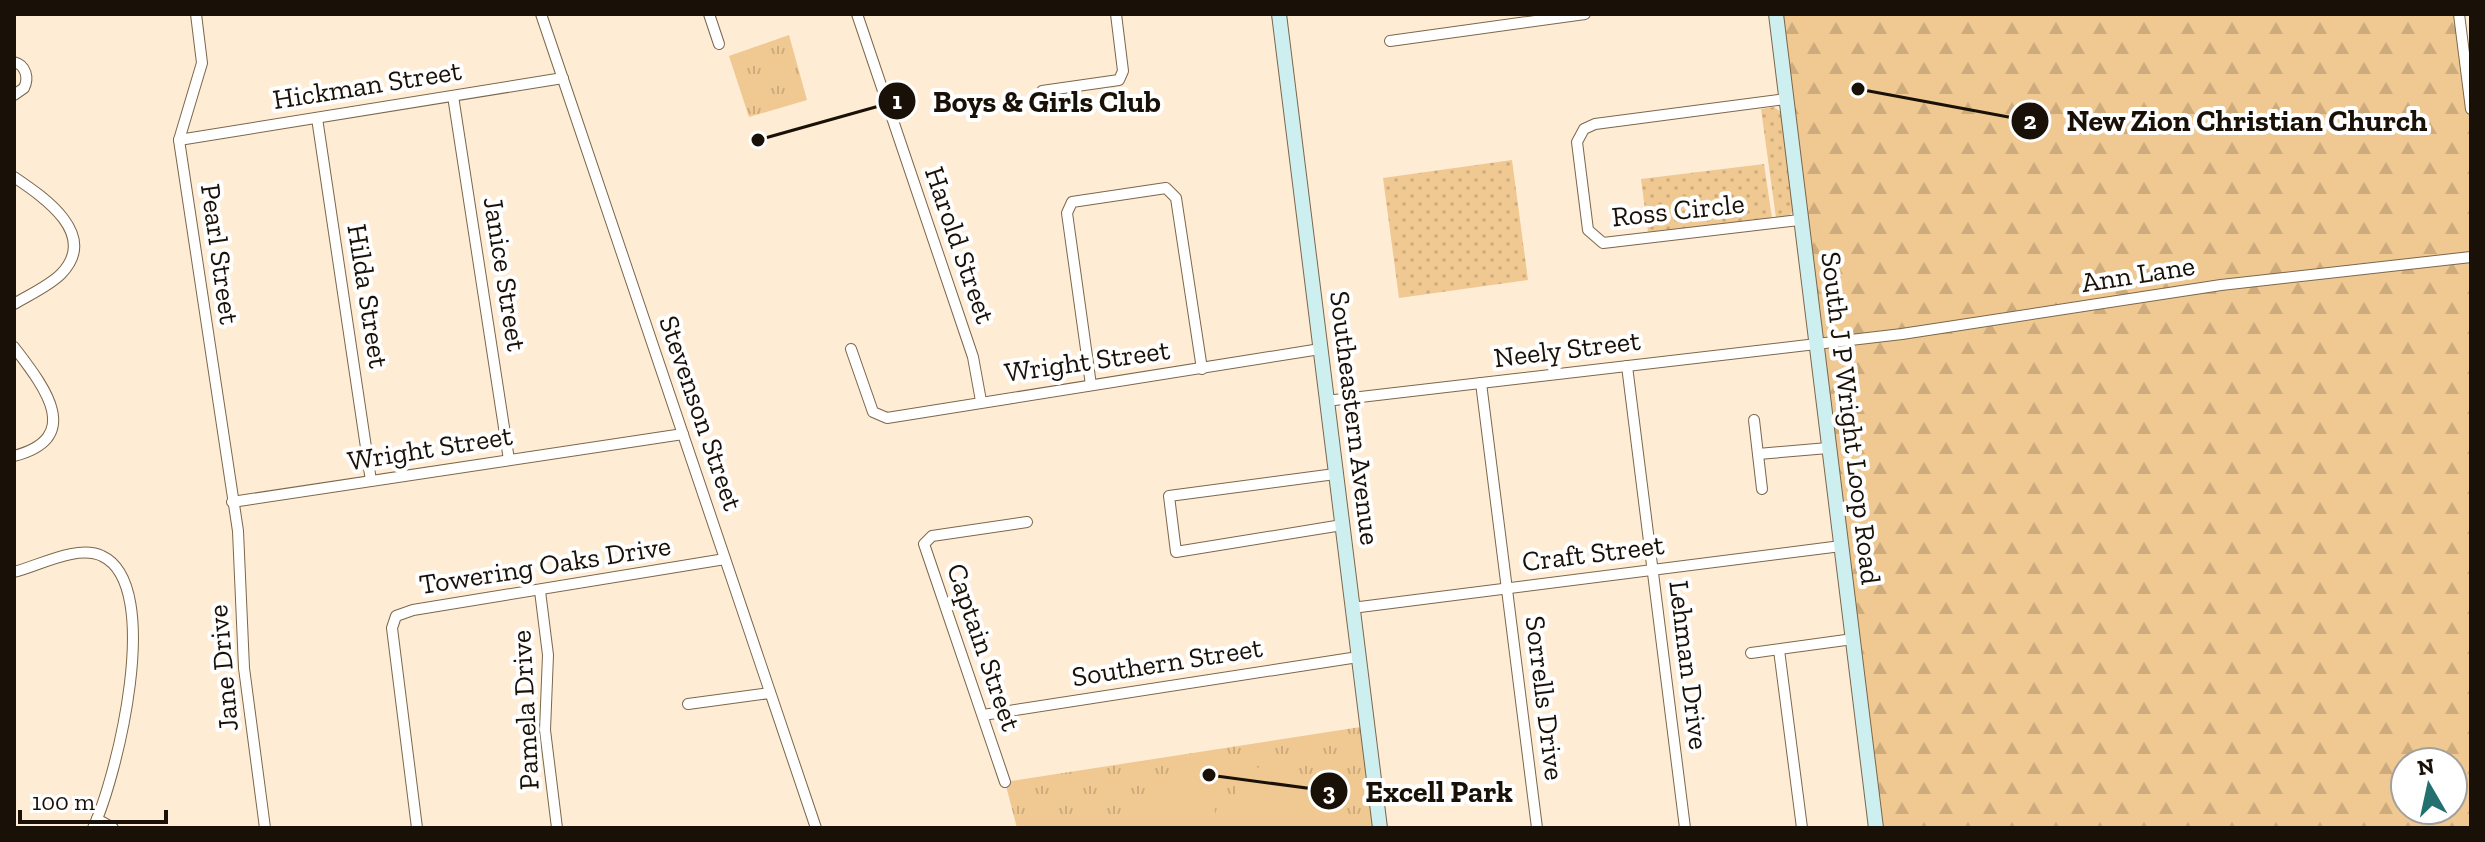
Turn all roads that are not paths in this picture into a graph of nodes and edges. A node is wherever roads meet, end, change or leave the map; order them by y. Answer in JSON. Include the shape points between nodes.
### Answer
{"nodes":[{"id":1,"x":196,"y":14,"type":"edge"},
{"id":2,"x":541,"y":14,"type":"edge"},
{"id":3,"x":709,"y":14,"type":"edge"},
{"id":4,"x":857,"y":14,"type":"edge"},
{"id":5,"x":1116,"y":14,"type":"edge"},
{"id":6,"x":1279,"y":14,"type":"edge"},
{"id":7,"x":1585,"y":14,"type":"edge"},
{"id":8,"x":1776,"y":14,"type":"edge"},
{"id":9,"x":2459,"y":14,"type":"edge"},
{"id":10,"x":1390,"y":41,"type":"dead end"},
{"id":11,"x":719,"y":44,"type":"dead end"},
{"id":12,"x":14,"y":62,"type":"edge"},
{"id":13,"x":563,"y":78,"type":"junction"},
{"id":14,"x":1042,"y":91,"type":"dead end"},
{"id":15,"x":14,"y":95,"type":"edge"},
{"id":16,"x":453,"y":96,"type":"junction"},
{"id":17,"x":1786,"y":99,"type":"junction"},
{"id":18,"x":2471,"y":109,"type":"edge"},
{"id":19,"x":317,"y":118,"type":"junction"},
{"id":20,"x":179,"y":140,"type":"junction"},
{"id":21,"x":14,"y":177,"type":"edge"},
{"id":22,"x":1799,"y":220,"type":"junction"},
{"id":23,"x":2471,"y":257,"type":"edge"},
{"id":24,"x":14,"y":304,"type":"edge"},
{"id":25,"x":1814,"y":344,"type":"junction"},
{"id":26,"x":14,"y":347,"type":"edge"},
{"id":27,"x":851,"y":349,"type":"dead end"},
{"id":28,"x":1320,"y":349,"type":"junction"},
{"id":29,"x":1627,"y":366,"type":"junction"},
{"id":30,"x":1202,"y":369,"type":"junction"},
{"id":31,"x":1481,"y":383,"type":"junction"},
{"id":32,"x":1091,"y":385,"type":"junction"},
{"id":33,"x":981,"y":401,"type":"junction"},
{"id":34,"x":1326,"y":401,"type":"junction"},
{"id":35,"x":1754,"y":420,"type":"dead end"},
{"id":36,"x":683,"y":434,"type":"junction"},
{"id":37,"x":1828,"y":448,"type":"junction"},
{"id":38,"x":1758,"y":454,"type":"junction"},
{"id":39,"x":14,"y":456,"type":"edge"},
{"id":40,"x":509,"y":460,"type":"junction"},
{"id":41,"x":1335,"y":474,"type":"junction"},
{"id":42,"x":371,"y":481,"type":"junction"},
{"id":43,"x":1762,"y":489,"type":"dead end"},
{"id":44,"x":232,"y":502,"type":"junction"},
{"id":45,"x":1027,"y":522,"type":"dead end"},
{"id":46,"x":1342,"y":525,"type":"junction"},
{"id":47,"x":1841,"y":546,"type":"junction"},
{"id":48,"x":725,"y":559,"type":"junction"},
{"id":49,"x":1653,"y":569,"type":"junction"},
{"id":50,"x":14,"y":572,"type":"edge"},
{"id":51,"x":1507,"y":588,"type":"junction"},
{"id":52,"x":540,"y":591,"type":"junction"},
{"id":53,"x":1352,"y":608,"type":"junction"},
{"id":54,"x":1853,"y":639,"type":"junction"},
{"id":55,"x":1779,"y":650,"type":"junction"},
{"id":56,"x":1751,"y":653,"type":"dead end"},
{"id":57,"x":1358,"y":657,"type":"junction"},
{"id":58,"x":770,"y":693,"type":"junction"},
{"id":59,"x":688,"y":704,"type":"dead end"},
{"id":60,"x":983,"y":715,"type":"junction"},
{"id":61,"x":1005,"y":782,"type":"dead end"},
{"id":62,"x":95,"y":824,"type":"edge"},
{"id":63,"x":113,"y":828,"type":"edge"},
{"id":64,"x":265,"y":828,"type":"edge"},
{"id":65,"x":417,"y":828,"type":"edge"},
{"id":66,"x":557,"y":828,"type":"edge"},
{"id":67,"x":816,"y":828,"type":"edge"},
{"id":68,"x":1380,"y":828,"type":"edge"},
{"id":69,"x":1537,"y":828,"type":"edge"},
{"id":70,"x":1685,"y":828,"type":"edge"},
{"id":71,"x":1802,"y":828,"type":"edge"},
{"id":72,"x":1876,"y":828,"type":"edge"}],
"edges":[{"from":1,"to":20,"type":"street","name":"Pearl Street","via":[[202,63]]},
{"from":2,"to":13,"type":"street","name":"Stevenson Street"},
{"from":3,"to":11,"type":"street"},
{"from":4,"to":33,"type":"street","name":"Harold Street","via":[[973,357]]},
{"from":5,"to":14,"type":"street","via":[[1122,75],[1113,83]]},
{"from":6,"to":28,"type":"main road","name":"Southeastern Avenue"},
{"from":7,"to":10,"type":"street"},
{"from":8,"to":17,"type":"main road","name":"South J P Wright Loop Road"},
{"from":9,"to":18,"type":"street"},
{"from":12,"to":15,"type":"street","via":[[27,77],[24,88]]},
{"from":13,"to":16,"type":"street","name":"Hickman Street"},
{"from":13,"to":36,"type":"street","name":"Stevenson Street"},
{"from":16,"to":19,"type":"street","name":"Hickman Street"},
{"from":16,"to":40,"type":"street","name":"Janice Street"},
{"from":17,"to":22,"type":"main road","name":"South J P Wright Loop Road"},
{"from":17,"to":22,"type":"street","name":"Ross Circle","via":[[1595,124],[1584,129],[1577,142],[1588,230],[1603,243]]},
{"from":19,"to":20,"type":"street","name":"Hickman Street"},
{"from":19,"to":42,"type":"street","name":"Hilda Street"},
{"from":20,"to":44,"type":"street","name":"Pearl Street"},
{"from":21,"to":24,"type":"street","via":[[56,207],[72,241],[71,257],[61,274]]},
{"from":22,"to":25,"type":"main road","name":"South J P Wright Loop Road"},
{"from":23,"to":25,"type":"street","name":"Ann Lane","via":[[2221,285]]},
{"from":25,"to":29,"type":"street","name":"Neely Street"},
{"from":25,"to":37,"type":"main road","name":"South J P Wright Loop Road"},
{"from":26,"to":39,"type":"street","via":[[49,396],[54,417],[41,445]]},
{"from":27,"to":33,"type":"street","name":"Wright Street","via":[[873,412],[887,418]]},
{"from":28,"to":30,"type":"street","name":"Wright Street"},
{"from":28,"to":34,"type":"main road","name":"Southeastern Avenue"},
{"from":29,"to":31,"type":"street","name":"Neely Street"},
{"from":29,"to":49,"type":"street","name":"Lehman Drive"},
{"from":30,"to":32,"type":"street","name":"Wright Street"},
{"from":30,"to":32,"type":"street","via":[[1176,198],[1166,188],[1072,202],[1067,213]]},
{"from":31,"to":34,"type":"street","name":"Neely Street"},
{"from":31,"to":51,"type":"street","name":"Sorrells Drive"},
{"from":32,"to":33,"type":"street","name":"Wright Street"},
{"from":34,"to":41,"type":"main road","name":"Southeastern Avenue"},
{"from":35,"to":38,"type":"street"},
{"from":36,"to":40,"type":"street","name":"Wright Street"},
{"from":36,"to":48,"type":"street","name":"Stevenson Street"},
{"from":37,"to":38,"type":"street"},
{"from":37,"to":47,"type":"main road","name":"South J P Wright Loop Road"},
{"from":38,"to":43,"type":"street"},
{"from":40,"to":42,"type":"street","name":"Wright Street"},
{"from":41,"to":46,"type":"main road","name":"Southeastern Avenue"},
{"from":41,"to":46,"type":"street","via":[[1169,496],[1176,552]]},
{"from":42,"to":44,"type":"street","name":"Wright Street"},
{"from":44,"to":64,"type":"street","name":"Jane Drive","via":[[244,668]]},
{"from":45,"to":60,"type":"street","name":"Captain Street","via":[[938,535],[924,544]]},
{"from":46,"to":53,"type":"main road","name":"Southeastern Avenue"},
{"from":47,"to":49,"type":"street","name":"Craft Street"},
{"from":47,"to":54,"type":"main road","name":"South J P Wright Loop Road"},
{"from":48,"to":52,"type":"street","name":"Towering Oaks Drive"},
{"from":48,"to":58,"type":"street","name":"Stevenson Street"},
{"from":49,"to":51,"type":"street","name":"Craft Street"},
{"from":49,"to":70,"type":"street","name":"Lehman Drive"},
{"from":50,"to":62,"type":"street","via":[[85,552],[110,560],[123,580],[132,639],[129,703],[114,774]]},
{"from":51,"to":53,"type":"street","name":"Craft Street"},
{"from":51,"to":69,"type":"street","name":"Sorrells Drive"},
{"from":52,"to":65,"type":"street","name":"Towering Oaks Drive","via":[[413,610],[393,619]]},
{"from":52,"to":66,"type":"street","name":"Pamela Drive","via":[[548,655],[545,730]]},
{"from":53,"to":57,"type":"main road","name":"Southeastern Avenue"},
{"from":54,"to":55,"type":"street"},
{"from":54,"to":72,"type":"main road","name":"South J P Wright Loop Road"},
{"from":55,"to":56,"type":"street"},
{"from":55,"to":71,"type":"street"},
{"from":57,"to":60,"type":"street","name":"Southern Street"},
{"from":57,"to":68,"type":"main road","name":"Southeastern Avenue"},
{"from":58,"to":59,"type":"street"},
{"from":58,"to":67,"type":"street","name":"Stevenson Street"},
{"from":60,"to":61,"type":"street","name":"Captain Street"},
{"from":62,"to":63,"type":"street"}]}
